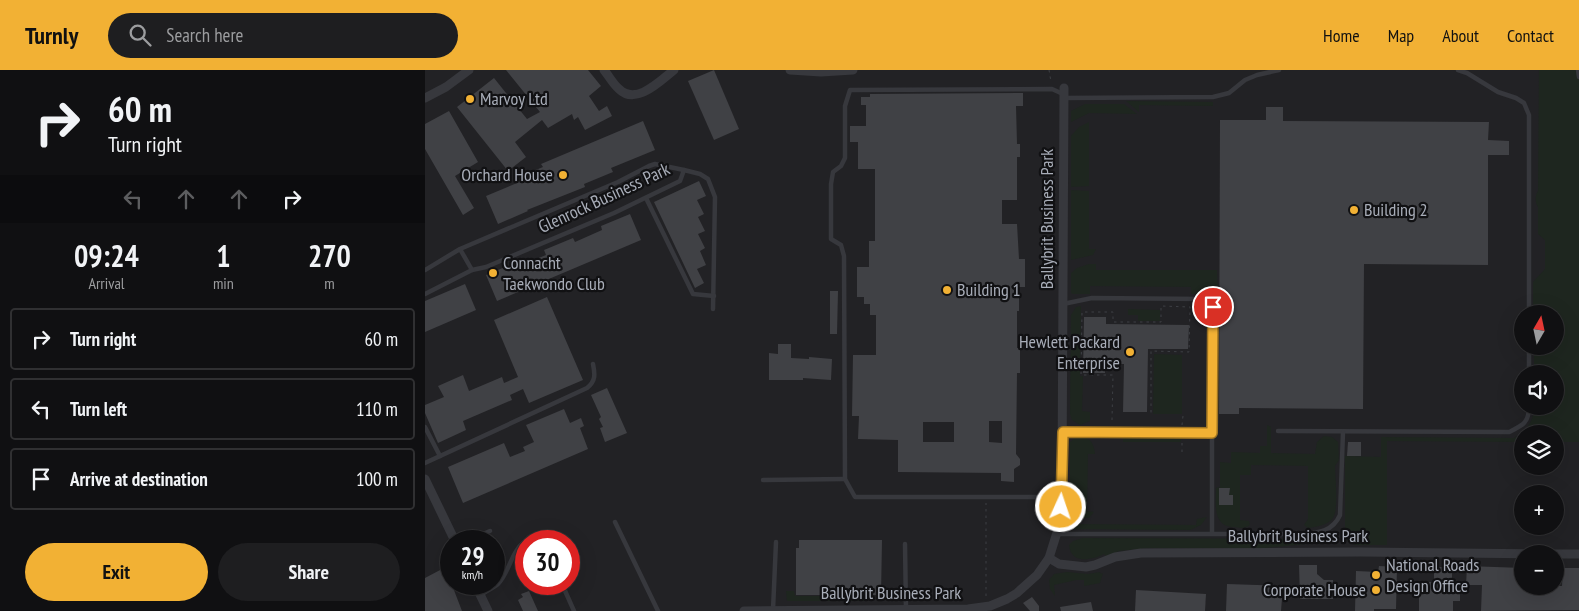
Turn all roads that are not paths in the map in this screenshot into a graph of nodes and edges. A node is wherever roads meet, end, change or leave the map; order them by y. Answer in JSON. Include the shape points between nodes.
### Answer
{"nodes":[{"id":1,"x":469,"y":70,"type":"edge"},
{"id":2,"x":604,"y":70,"type":"edge"},
{"id":3,"x":673,"y":70,"type":"edge"},
{"id":4,"x":790,"y":70,"type":"edge"},
{"id":5,"x":853,"y":70,"type":"edge"},
{"id":6,"x":1279,"y":70,"type":"edge"},
{"id":7,"x":1458,"y":70,"type":"edge"},
{"id":8,"x":1578,"y":70,"type":"edge"},
{"id":9,"x":1579,"y":76,"type":"edge"},
{"id":10,"x":1064,"y":93,"type":"junction"},
{"id":11,"x":425,"y":98,"type":"edge"},
{"id":12,"x":684,"y":170,"type":"junction"},
{"id":13,"x":646,"y":198,"type":"junction"},
{"id":14,"x":460,"y":249,"type":"junction"},
{"id":15,"x":425,"y":270,"type":"edge"},
{"id":16,"x":472,"y":270,"type":"junction"},
{"id":17,"x":425,"y":294,"type":"edge"},
{"id":18,"x":714,"y":296,"type":"junction"},
{"id":19,"x":1063,"y":304,"type":"junction"},
{"id":20,"x":1529,"y":305,"type":"edge"},
{"id":21,"x":713,"y":309,"type":"dead end"},
{"id":22,"x":593,"y":364,"type":"dead end"},
{"id":23,"x":1529,"y":415,"type":"edge"},
{"id":24,"x":425,"y":426,"type":"edge"},
{"id":25,"x":1278,"y":431,"type":"dead end"},
{"id":26,"x":1063,"y":432,"type":"junction"},
{"id":27,"x":1343,"y":432,"type":"junction"},
{"id":28,"x":1212,"y":433,"type":"junction"},
{"id":29,"x":440,"y":456,"type":"junction"},
{"id":30,"x":425,"y":463,"type":"edge"},
{"id":31,"x":425,"y":480,"type":"edge"},
{"id":32,"x":763,"y":480,"type":"dead end"},
{"id":33,"x":845,"y":480,"type":"junction"},
{"id":34,"x":615,"y":522,"type":"dead end"},
{"id":35,"x":450,"y":530,"type":"edge"},
{"id":36,"x":1059,"y":530,"type":"junction"},
{"id":37,"x":1212,"y":533,"type":"junction"},
{"id":38,"x":776,"y":542,"type":"dead end"},
{"id":39,"x":905,"y":544,"type":"dead end"},
{"id":40,"x":1514,"y":554,"type":"edge"},
{"id":41,"x":1564,"y":554,"type":"edge"},
{"id":42,"x":1579,"y":554,"type":"edge"},
{"id":43,"x":515,"y":555,"type":"edge"},
{"id":44,"x":1049,"y":558,"type":"junction"},
{"id":45,"x":505,"y":576,"type":"edge"},
{"id":46,"x":481,"y":595,"type":"edge"},
{"id":47,"x":566,"y":595,"type":"edge"},
{"id":48,"x":755,"y":610,"type":"edge"},
{"id":49,"x":773,"y":610,"type":"junction"},
{"id":50,"x":905,"y":610,"type":"junction"},
{"id":51,"x":946,"y":610,"type":"edge"},
{"id":52,"x":488,"y":611,"type":"edge"},
{"id":53,"x":574,"y":611,"type":"edge"},
{"id":54,"x":658,"y":611,"type":"edge"},
{"id":55,"x":744,"y":611,"type":"edge"}],
"edges":[{"from":1,"to":11,"type":"street"},
{"from":2,"to":3,"type":"street","via":[[618,88],[634,95],[648,89]]},
{"from":4,"to":5,"type":"street"},
{"from":6,"to":10,"type":"lane","via":[[1257,75],[1229,93],[1213,97]]},
{"from":7,"to":20,"type":"lane","via":[[1516,98],[1524,104],[1529,115]]},
{"from":8,"to":9,"type":"lane"},
{"from":10,"to":19,"type":"street","name":"Ballybrit Business Park"},
{"from":10,"to":33,"type":"lane","via":[[1051,89],[850,90],[845,106],[845,158],[833,172],[831,184],[831,239],[841,245],[844,256]]},
{"from":12,"to":13,"type":"lane","name":"Glenrock Business Park","via":[[680,181]]},
{"from":12,"to":14,"type":"lane","name":"Glenrock Business Park","via":[[655,164],[649,166]]},
{"from":12,"to":18,"type":"lane","via":[[708,180],[715,197]]},
{"from":13,"to":16,"type":"lane","name":"Glenrock Business Park","via":[[486,267]]},
{"from":13,"to":18,"type":"lane","via":[[693,294]]},
{"from":14,"to":15,"type":"lane","name":"Glenrock Business Park"},
{"from":14,"to":16,"type":"lane"},
{"from":16,"to":17,"type":"lane","name":"Glenrock Business Park"},
{"from":18,"to":21,"type":"lane"},
{"from":19,"to":26,"type":"street","name":"Ballybrit Business Park"},
{"from":19,"to":28,"type":"lane","via":[[1092,298],[1211,302]]},
{"from":22,"to":29,"type":"lane","via":[[595,377],[587,388]]},
{"from":23,"to":27,"type":"lane","via":[[1524,424],[1509,432]]},
{"from":24,"to":29,"type":"lane"},
{"from":25,"to":27,"type":"lane"},
{"from":26,"to":28,"type":"lane"},
{"from":26,"to":36,"type":"street","name":"Ballybrit Business Park"},
{"from":27,"to":37,"type":"lane","via":[[1341,510],[1333,526],[1317,533]]},
{"from":28,"to":37,"type":"lane"},
{"from":29,"to":30,"type":"lane"},
{"from":31,"to":35,"type":"street"},
{"from":32,"to":33,"type":"lane"},
{"from":33,"to":36,"type":"lane","via":[[855,497],[1036,498],[1047,502]]},
{"from":34,"to":54,"type":"lane"},
{"from":36,"to":37,"type":"lane"},
{"from":36,"to":44,"type":"street","name":"Ballybrit Business Park"},
{"from":38,"to":49,"type":"lane"},
{"from":39,"to":50,"type":"lane"},
{"from":40,"to":44,"type":"street","name":"Ballybrit Business Park","via":[[1141,553],[1115,557],[1087,567],[1059,564]]},
{"from":41,"to":42,"type":"street","name":"Ballybrit Business Park"},
{"from":43,"to":45,"type":"lane"},
{"from":44,"to":51,"type":"street","name":"Ballybrit Business Park","via":[[1037,575],[1007,599],[986,607]]},
{"from":46,"to":52,"type":"street"},
{"from":47,"to":53,"type":"lane"},
{"from":48,"to":49,"type":"street","name":"Ballybrit Business Park"},
{"from":48,"to":55,"type":"street","name":"Ballybrit Business Park"},
{"from":49,"to":50,"type":"street","name":"Ballybrit Business Park"},
{"from":50,"to":51,"type":"street","name":"Ballybrit Business Park"}]}
